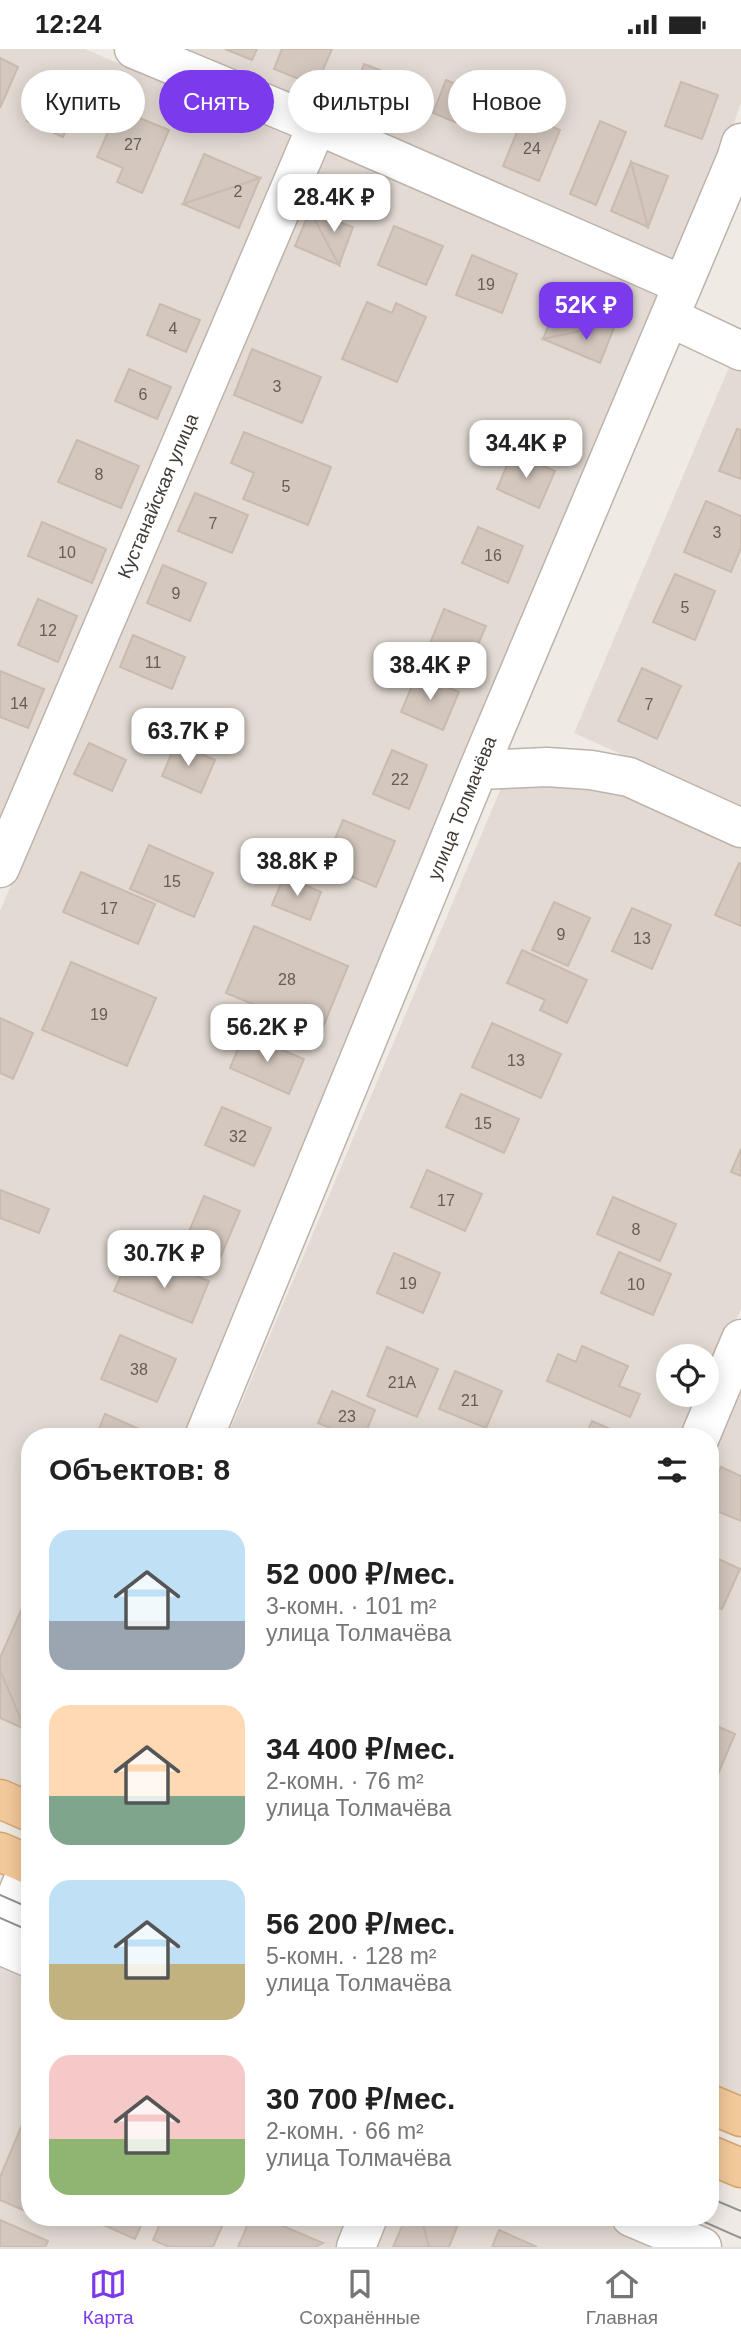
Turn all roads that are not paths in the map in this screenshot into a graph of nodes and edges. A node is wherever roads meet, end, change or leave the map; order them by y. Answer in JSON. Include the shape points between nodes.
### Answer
{"nodes":[{"id":1,"x":134,"y":49,"type":"edge"},
{"id":2,"x":288,"y":113,"type":"edge"},
{"id":3,"x":314,"y":133,"type":"edge"},
{"id":4,"x":333,"y":133,"type":"edge"},
{"id":5,"x":741,"y":143,"type":"edge"},
{"id":6,"x":676,"y":301,"type":"junction"},
{"id":7,"x":741,"y":351,"type":"edge"},
{"id":8,"x":478,"y":770,"type":"junction"},
{"id":9,"x":741,"y":828,"type":"edge"},
{"id":10,"x":0,"y":868,"type":"edge"},
{"id":11,"x":741,"y":1339,"type":"edge"},
{"id":12,"x":208,"y":1428,"type":"edge"},
{"id":13,"x":704,"y":1428,"type":"edge"},
{"id":14,"x":0,"y":1799,"type":"edge"},
{"id":15,"x":21,"y":1808,"type":"edge"},
{"id":16,"x":0,"y":1852,"type":"edge"},
{"id":17,"x":21,"y":1860,"type":"edge"},
{"id":18,"x":21,"y":1885,"type":"edge"},
{"id":19,"x":0,"y":1935,"type":"edge"},
{"id":20,"x":0,"y":1945,"type":"edge"},
{"id":21,"x":21,"y":1954,"type":"edge"},
{"id":22,"x":719,"y":2107,"type":"edge"},
{"id":23,"x":741,"y":2117,"type":"edge"},
{"id":24,"x":719,"y":2159,"type":"edge"},
{"id":25,"x":741,"y":2168,"type":"edge"},
{"id":26,"x":364,"y":2226,"type":"edge"},
{"id":27,"x":652,"y":2226,"type":"edge"},
{"id":28,"x":356,"y":2247,"type":"edge"},
{"id":29,"x":702,"y":2247,"type":"edge"}],
"edges":[{"from":1,"to":2,"type":"street"},
{"from":3,"to":10,"type":"street","name":"Кустанайская улица"},
{"from":4,"to":6,"type":"street"},
{"from":5,"to":6,"type":"street","name":"улица Толмачёва"},
{"from":6,"to":7,"type":"street"},
{"from":6,"to":8,"type":"street","name":"улица Толмачёва"},
{"from":8,"to":9,"type":"street","via":[[547,767],[629,777]]},
{"from":8,"to":12,"type":"street","name":"улица Толмачёва"},
{"from":11,"to":13,"type":"street"},
{"from":14,"to":15,"type":"main road"},
{"from":16,"to":17,"type":"main road"},
{"from":18,"to":19,"type":"street"},
{"from":20,"to":21,"type":"street"},
{"from":22,"to":23,"type":"main road"},
{"from":24,"to":25,"type":"main road"},
{"from":26,"to":28,"type":"street"},
{"from":27,"to":29,"type":"street"}]}
